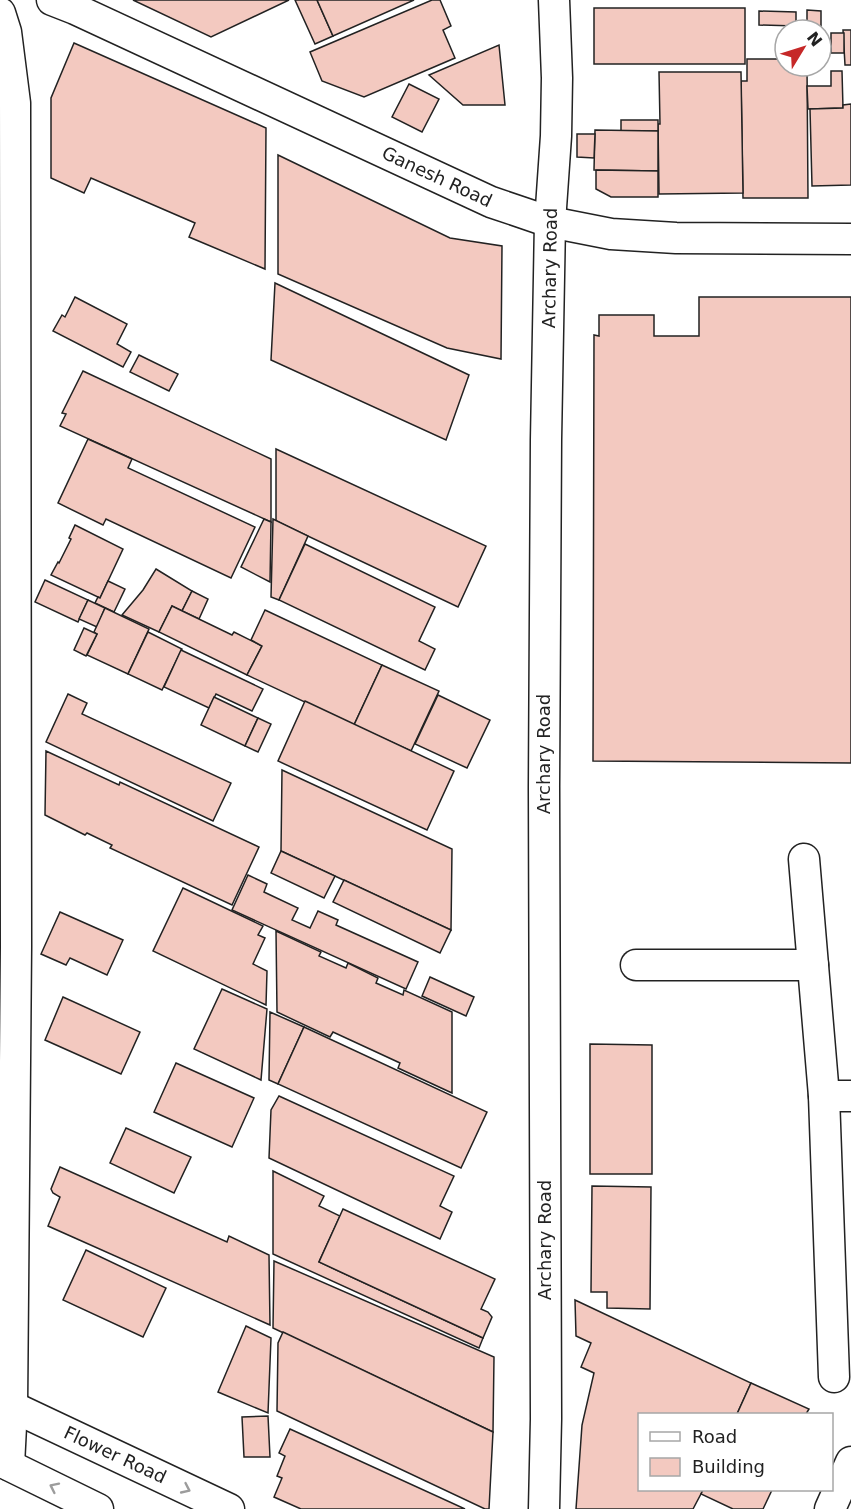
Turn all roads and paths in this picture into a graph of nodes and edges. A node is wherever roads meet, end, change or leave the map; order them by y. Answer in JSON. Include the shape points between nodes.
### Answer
{"nodes":[{"id":1,"x":554,"y":0,"type":"edge"},
{"id":2,"x":62,"y":2,"type":"edge"},
{"id":3,"x":0,"y":13,"type":"edge"},
{"id":4,"x":550,"y":222,"type":"junction"},
{"id":5,"x":851,"y":239,"type":"edge"},
{"id":6,"x":804,"y":859,"type":"dead end"},
{"id":7,"x":636,"y":965,"type":"dead end"},
{"id":8,"x":813,"y":965,"type":"junction"},
{"id":9,"x":837,"y":1096,"type":"edge"},
{"id":10,"x":6,"y":1288,"type":"edge"},
{"id":11,"x":834,"y":1377,"type":"dead end"},
{"id":12,"x":6,"y":1404,"type":"edge"},
{"id":13,"x":851,"y":1462,"type":"edge"},
{"id":14,"x":4,"y":1463,"type":"edge"},
{"id":15,"x":98,"y":1509,"type":"edge"},
{"id":16,"x":229,"y":1509,"type":"edge"},
{"id":17,"x":544,"y":1509,"type":"edge"},
{"id":18,"x":830,"y":1509,"type":"edge"}],
"edges":[{"from":1,"to":4,"type":"street","name":"Archary Road","via":[[557,78]]},
{"from":2,"to":4,"type":"street","name":"Ganesh Road","via":[[491,202]]},
{"from":3,"to":10,"type":"street","via":[[15,103],[16,947]]},
{"from":4,"to":5,"type":"street","name":"Ganesh Road","via":[[643,236]]},
{"from":4,"to":17,"type":"street","name":"Archary Road","via":[[544,787]]},
{"from":6,"to":8,"type":"street"},
{"from":7,"to":8,"type":"street"},
{"from":8,"to":9,"type":"street"},
{"from":9,"to":11,"type":"street"},
{"from":10,"to":12,"type":"street"},
{"from":12,"to":14,"type":"street"},
{"from":12,"to":16,"type":"street","name":"Flower Road","one_way":true},
{"from":13,"to":18,"type":"street"},
{"from":15,"to":14,"type":"street","one_way":true}]}
